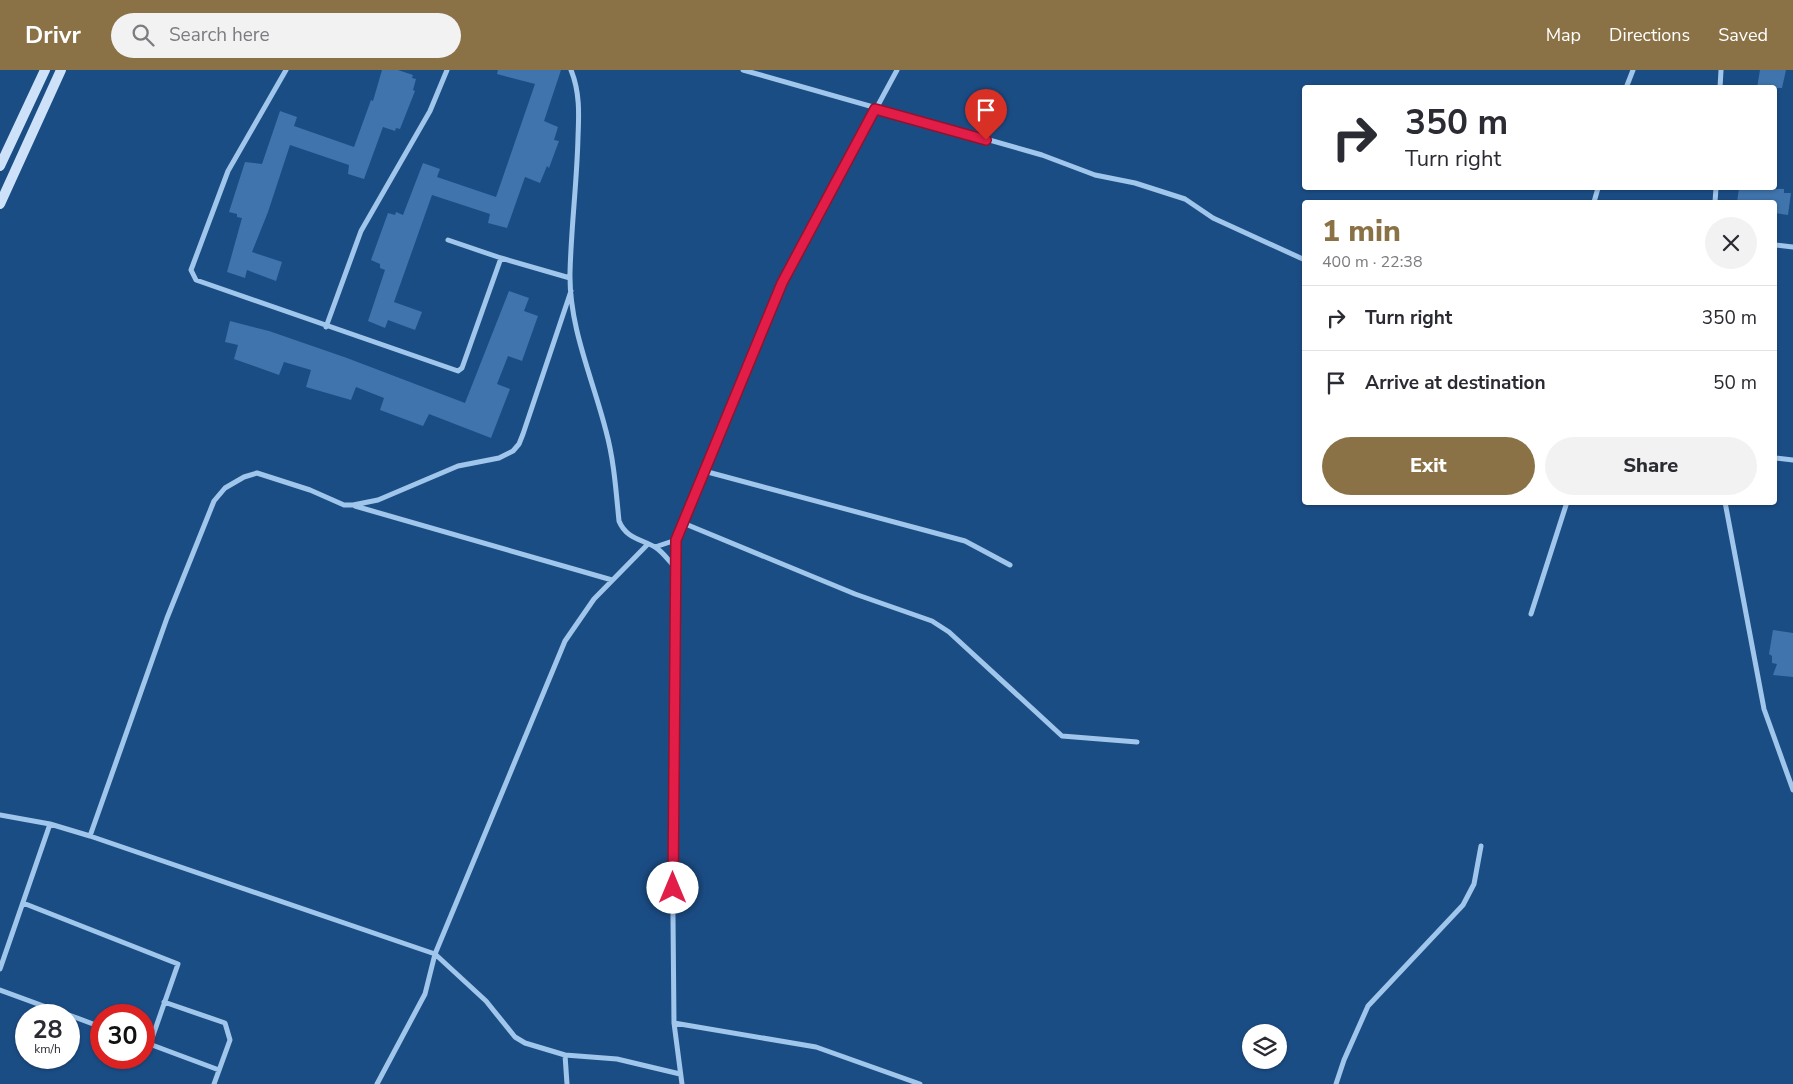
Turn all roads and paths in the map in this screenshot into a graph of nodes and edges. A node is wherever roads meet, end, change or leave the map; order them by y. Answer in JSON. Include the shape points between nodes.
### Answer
{"nodes":[{"id":1,"x":45,"y":70,"type":"edge"},
{"id":2,"x":61,"y":70,"type":"edge"},
{"id":3,"x":286,"y":70,"type":"edge"},
{"id":4,"x":447,"y":70,"type":"edge"},
{"id":5,"x":571,"y":70,"type":"edge"},
{"id":6,"x":743,"y":70,"type":"edge"},
{"id":7,"x":897,"y":70,"type":"edge"},
{"id":8,"x":1633,"y":70,"type":"edge"},
{"id":9,"x":1720,"y":70,"type":"edge"},
{"id":10,"x":1627,"y":85,"type":"edge"},
{"id":11,"x":1720,"y":85,"type":"edge"},
{"id":12,"x":875,"y":109,"type":"junction"},
{"id":13,"x":0,"y":166,"type":"edge"},
{"id":14,"x":3,"y":190,"type":"edge"},
{"id":15,"x":0,"y":204,"type":"edge"},
{"id":16,"x":448,"y":240,"type":"dead end"},
{"id":17,"x":1777,"y":245,"type":"edge"},
{"id":18,"x":1793,"y":247,"type":"edge"},
{"id":19,"x":501,"y":258,"type":"junction"},
{"id":20,"x":1302,"y":259,"type":"edge"},
{"id":21,"x":570,"y":278,"type":"junction"},
{"id":22,"x":571,"y":291,"type":"junction"},
{"id":23,"x":326,"y":327,"type":"junction"},
{"id":24,"x":1777,"y":458,"type":"edge"},
{"id":25,"x":1793,"y":460,"type":"edge"},
{"id":26,"x":704,"y":471,"type":"junction"},
{"id":27,"x":353,"y":505,"type":"junction"},
{"id":28,"x":1566,"y":505,"type":"edge"},
{"id":29,"x":1726,"y":505,"type":"edge"},
{"id":30,"x":683,"y":523,"type":"junction"},
{"id":31,"x":676,"y":540,"type":"junction"},
{"id":32,"x":648,"y":544,"type":"junction"},
{"id":33,"x":655,"y":547,"type":"junction"},
{"id":34,"x":1010,"y":565,"type":"dead end"},
{"id":35,"x":675,"y":567,"type":"junction"},
{"id":36,"x":612,"y":580,"type":"junction"},
{"id":37,"x":1531,"y":614,"type":"dead end"},
{"id":38,"x":1137,"y":742,"type":"dead end"},
{"id":39,"x":1793,"y":790,"type":"edge"},
{"id":40,"x":0,"y":815,"type":"edge"},
{"id":41,"x":50,"y":824,"type":"junction"},
{"id":42,"x":90,"y":836,"type":"junction"},
{"id":43,"x":1481,"y":846,"type":"dead end"},
{"id":44,"x":23,"y":903,"type":"junction"},
{"id":45,"x":435,"y":954,"type":"junction"},
{"id":46,"x":0,"y":969,"type":"edge"},
{"id":47,"x":0,"y":990,"type":"edge"},
{"id":48,"x":164,"y":1002,"type":"junction"},
{"id":49,"x":39,"y":1004,"type":"edge"},
{"id":50,"x":674,"y":1023,"type":"junction"},
{"id":51,"x":155,"y":1024,"type":"edge"},
{"id":52,"x":155,"y":1046,"type":"edge"},
{"id":53,"x":565,"y":1055,"type":"junction"},
{"id":54,"x":219,"y":1070,"type":"junction"},
{"id":55,"x":680,"y":1074,"type":"junction"},
{"id":56,"x":214,"y":1084,"type":"edge"},
{"id":57,"x":377,"y":1084,"type":"edge"},
{"id":58,"x":567,"y":1084,"type":"edge"},
{"id":59,"x":682,"y":1084,"type":"edge"},
{"id":60,"x":920,"y":1084,"type":"edge"},
{"id":61,"x":1336,"y":1084,"type":"edge"}],
"edges":[{"from":1,"to":13,"type":"main road"},
{"from":2,"to":14,"type":"main road"},
{"from":3,"to":23,"type":"street","via":[[228,171],[191,270],[196,280]]},
{"from":4,"to":23,"type":"street","via":[[430,111],[361,231]]},
{"from":5,"to":21,"type":"street","via":[[579,104]]},
{"from":6,"to":12,"type":"street"},
{"from":7,"to":12,"type":"street"},
{"from":8,"to":10,"type":"street"},
{"from":9,"to":11,"type":"street"},
{"from":12,"to":20,"type":"street","via":[[1185,199],[1213,218]]},
{"from":12,"to":26,"type":"street","via":[[782,283]]},
{"from":14,"to":15,"type":"main road"},
{"from":16,"to":19,"type":"street"},
{"from":17,"to":18,"type":"street"},
{"from":19,"to":21,"type":"street"},
{"from":19,"to":23,"type":"street","via":[[462,368],[458,371]]},
{"from":21,"to":22,"type":"street"},
{"from":22,"to":27,"type":"street","via":[[523,434],[513,450],[499,458],[458,466],[378,500]]},
{"from":22,"to":32,"type":"street","via":[[580,345],[611,449],[619,521],[628,535]]},
{"from":24,"to":25,"type":"street"},
{"from":26,"to":30,"type":"street"},
{"from":26,"to":34,"type":"street","via":[[965,541]]},
{"from":27,"to":36,"type":"street"},
{"from":27,"to":42,"type":"street","via":[[344,505],[310,490],[257,474],[244,477],[218,495],[167,618]]},
{"from":28,"to":37,"type":"street"},
{"from":29,"to":39,"type":"street","via":[[1764,709]]},
{"from":30,"to":31,"type":"street"},
{"from":30,"to":38,"type":"street","via":[[855,594],[932,621],[949,632],[1062,736]]},
{"from":31,"to":33,"type":"street"},
{"from":31,"to":35,"type":"street"},
{"from":32,"to":33,"type":"street"},
{"from":32,"to":36,"type":"street"},
{"from":33,"to":35,"type":"street"},
{"from":35,"to":50,"type":"street"},
{"from":36,"to":45,"type":"street","via":[[594,599],[565,641]]},
{"from":40,"to":41,"type":"street"},
{"from":41,"to":42,"type":"street"},
{"from":41,"to":44,"type":"street"},
{"from":42,"to":45,"type":"street"},
{"from":43,"to":61,"type":"street","via":[[1471,894],[1368,1006]]},
{"from":44,"to":46,"type":"street"},
{"from":44,"to":48,"type":"street","via":[[178,964]]},
{"from":45,"to":53,"type":"street","via":[[486,1001],[515,1037]]},
{"from":45,"to":57,"type":"street","via":[[426,994]]},
{"from":47,"to":49,"type":"street"},
{"from":48,"to":51,"type":"street"},
{"from":48,"to":54,"type":"street","via":[[226,1023],[230,1040]]},
{"from":50,"to":55,"type":"street"},
{"from":50,"to":60,"type":"street","via":[[816,1047]]},
{"from":52,"to":54,"type":"street"},
{"from":53,"to":55,"type":"street","via":[[618,1059]]},
{"from":53,"to":58,"type":"street"},
{"from":54,"to":56,"type":"street"},
{"from":55,"to":59,"type":"street"}]}
